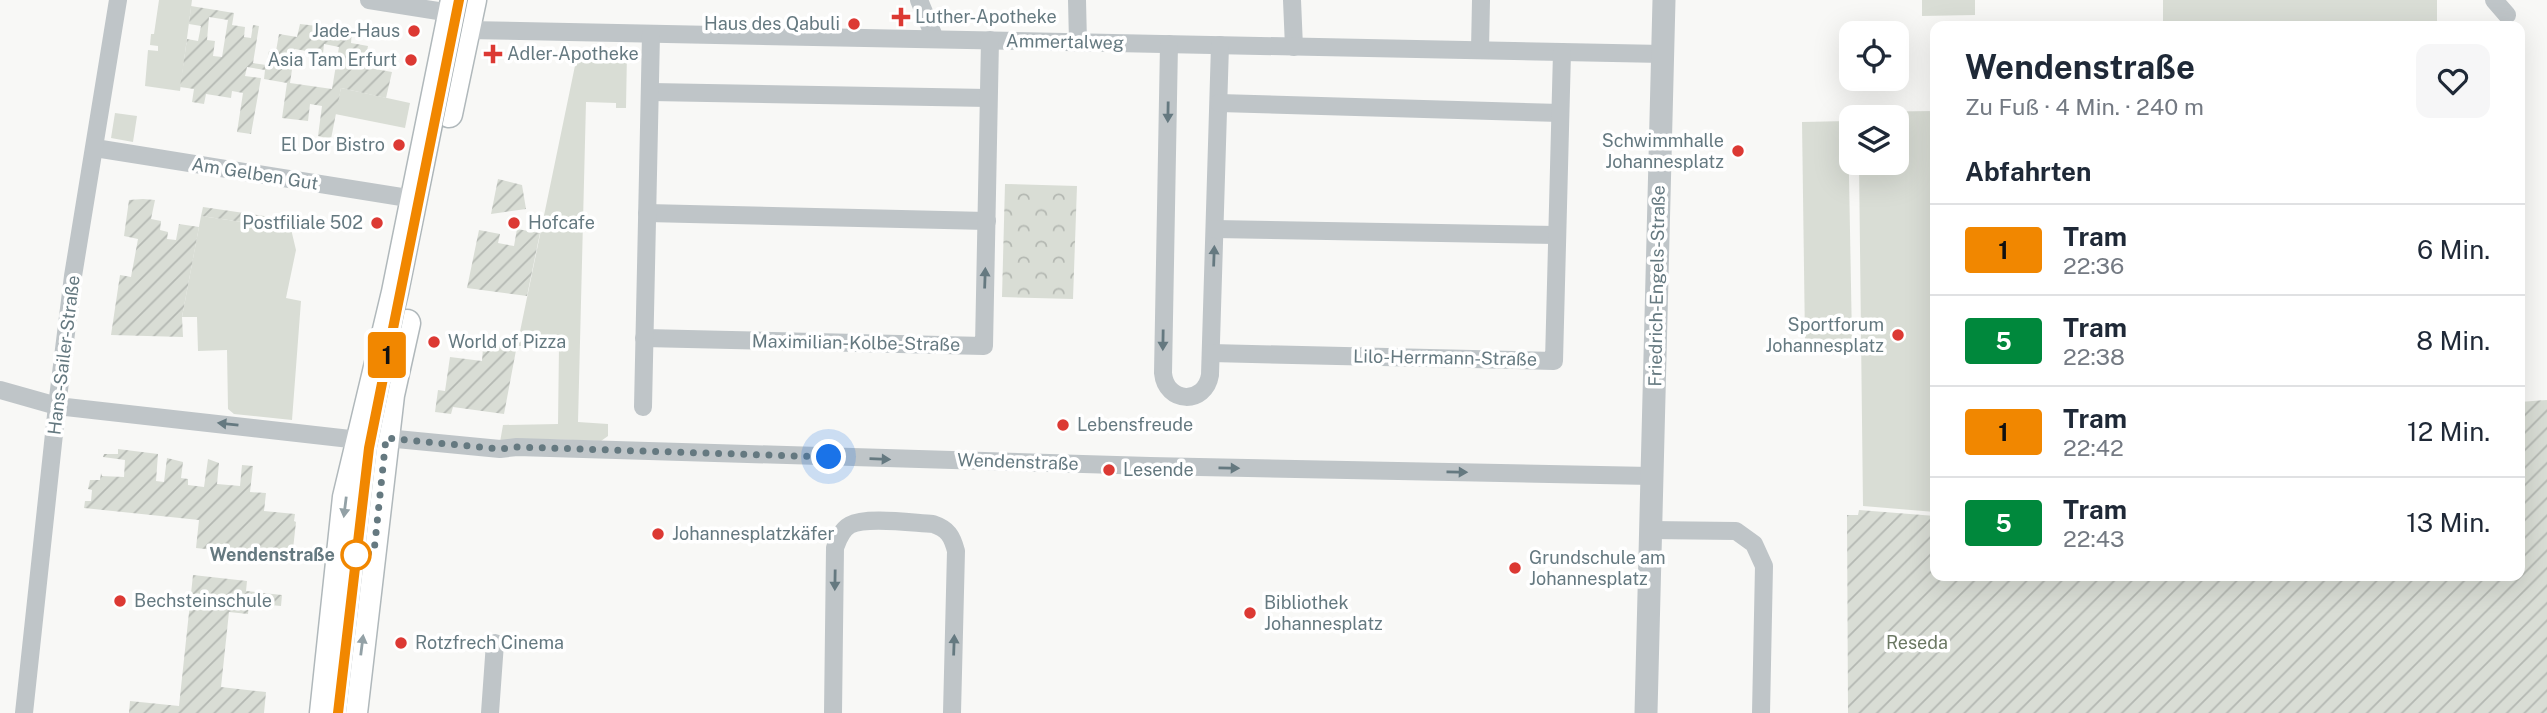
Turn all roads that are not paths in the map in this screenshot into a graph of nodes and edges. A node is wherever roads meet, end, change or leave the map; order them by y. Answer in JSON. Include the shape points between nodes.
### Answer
{"nodes":[{"id":1,"x":118,"y":0,"type":"edge"},
{"id":2,"x":369,"y":0,"type":"edge"},
{"id":3,"x":919,"y":0,"type":"edge"},
{"id":4,"x":1077,"y":0,"type":"edge"},
{"id":5,"x":1292,"y":0,"type":"edge"},
{"id":6,"x":1481,"y":0,"type":"edge"},
{"id":7,"x":1664,"y":0,"type":"edge"},
{"id":8,"x":2494,"y":0,"type":"edge"},
{"id":9,"x":461,"y":11,"type":"edge"},
{"id":10,"x":2507,"y":15,"type":"dead end"},
{"id":11,"x":651,"y":34,"type":"junction"},
{"id":12,"x":935,"y":40,"type":"junction"},
{"id":13,"x":990,"y":40,"type":"junction"},
{"id":14,"x":1078,"y":42,"type":"junction"},
{"id":15,"x":1169,"y":44,"type":"junction"},
{"id":16,"x":1220,"y":45,"type":"junction"},
{"id":17,"x":1294,"y":47,"type":"junction"},
{"id":18,"x":1480,"y":50,"type":"junction"},
{"id":19,"x":1562,"y":52,"type":"junction"},
{"id":20,"x":1663,"y":54,"type":"junction"},
{"id":21,"x":651,"y":92,"type":"junction"},
{"id":22,"x":988,"y":98,"type":"junction"},
{"id":23,"x":1219,"y":103,"type":"junction"},
{"id":24,"x":1560,"y":113,"type":"junction"},
{"id":25,"x":95,"y":148,"type":"junction"},
{"id":26,"x":414,"y":200,"type":"junction"},
{"id":27,"x":647,"y":213,"type":"junction"},
{"id":28,"x":987,"y":221,"type":"junction"},
{"id":29,"x":1215,"y":229,"type":"junction"},
{"id":30,"x":1557,"y":235,"type":"junction"},
{"id":31,"x":644,"y":338,"type":"junction"},
{"id":32,"x":1211,"y":353,"type":"junction"},
{"id":33,"x":0,"y":390,"type":"edge"},
{"id":34,"x":57,"y":405,"type":"junction"},
{"id":35,"x":643,"y":407,"type":"dead end"},
{"id":36,"x":386,"y":438,"type":"junction"},
{"id":37,"x":359,"y":440,"type":"junction"},
{"id":38,"x":1651,"y":476,"type":"junction"},
{"id":39,"x":1650,"y":530,"type":"junction"},
{"id":40,"x":495,"y":643,"type":"dead end"},
{"id":41,"x":24,"y":713,"type":"edge"},
{"id":42,"x":323,"y":713,"type":"edge"},
{"id":43,"x":354,"y":713,"type":"edge"},
{"id":44,"x":490,"y":713,"type":"edge"},
{"id":45,"x":833,"y":713,"type":"edge"},
{"id":46,"x":952,"y":713,"type":"edge"},
{"id":47,"x":1646,"y":713,"type":"edge"},
{"id":48,"x":1761,"y":713,"type":"edge"}],
"edges":[{"from":1,"to":25,"type":"street","name":"Hans-Sailer-Straße"},
{"from":2,"to":9,"type":"street","name":"Ammertalweg"},
{"from":3,"to":12,"type":"street"},
{"from":4,"to":14,"type":"street"},
{"from":5,"to":17,"type":"street"},
{"from":6,"to":18,"type":"street"},
{"from":7,"to":20,"type":"street","name":"Friedrich-Engels-Straße"},
{"from":8,"to":10,"type":"street"},
{"from":9,"to":11,"type":"street","name":"Ammertalweg"},
{"from":9,"to":26,"type":"main road"},
{"from":9,"to":36,"type":"main road"},
{"from":11,"to":12,"type":"street","name":"Ammertalweg"},
{"from":11,"to":21,"type":"street"},
{"from":12,"to":13,"type":"street","name":"Ammertalweg"},
{"from":13,"to":14,"type":"street","name":"Ammertalweg"},
{"from":13,"to":22,"type":"street","name":"Maximilian-Kolbe-Straße"},
{"from":14,"to":15,"type":"street","name":"Ammertalweg"},
{"from":15,"to":16,"type":"street","name":"Ammertalweg"},
{"from":15,"to":32,"type":"street","one_way":true,"via":[[1163,373],[1167,388],[1186,398],[1200,394],[1209,382]]},
{"from":16,"to":17,"type":"street","name":"Ammertalweg"},
{"from":16,"to":23,"type":"street"},
{"from":17,"to":18,"type":"street","name":"Ammertalweg"},
{"from":18,"to":19,"type":"street","name":"Ammertalweg"},
{"from":19,"to":20,"type":"street","name":"Ammertalweg"},
{"from":19,"to":24,"type":"street","name":"Lilo-Herrmann-Straße"},
{"from":20,"to":38,"type":"street","name":"Friedrich-Engels-Straße"},
{"from":21,"to":22,"type":"street"},
{"from":21,"to":27,"type":"street"},
{"from":22,"to":28,"type":"street","name":"Maximilian-Kolbe-Straße"},
{"from":23,"to":24,"type":"street"},
{"from":23,"to":29,"type":"street"},
{"from":24,"to":30,"type":"street","name":"Lilo-Herrmann-Straße"},
{"from":25,"to":26,"type":"street","name":"Am Gelben Gut"},
{"from":25,"to":34,"type":"street","name":"Hans-Sailer-Straße"},
{"from":26,"to":37,"type":"main road"},
{"from":27,"to":28,"type":"street"},
{"from":27,"to":31,"type":"street"},
{"from":31,"to":28,"type":"street","name":"Maximilian-Kolbe-Straße","one_way":true,"via":[[984,346]]},
{"from":29,"to":30,"type":"street"},
{"from":32,"to":29,"type":"street","one_way":true},
{"from":30,"to":32,"type":"street","name":"Lilo-Herrmann-Straße","via":[[1554,361]]},
{"from":31,"to":35,"type":"street"},
{"from":33,"to":34,"type":"street"},
{"from":37,"to":34,"type":"street","one_way":true},
{"from":34,"to":41,"type":"street","name":"Hans-Sailer-Straße"},
{"from":36,"to":38,"type":"street","name":"Wendenstraße","one_way":true,"via":[[500,449]]},
{"from":43,"to":36,"type":"main road","one_way":true},
{"from":37,"to":42,"type":"main road","one_way":true,"via":[[346,498]]},
{"from":38,"to":39,"type":"street","name":"Friedrich-Engels-Straße"},
{"from":39,"to":47,"type":"street","name":"Friedrich-Engels-Straße"},
{"from":39,"to":48,"type":"street","via":[[1736,531],[1754,544],[1764,566]]},
{"from":40,"to":44,"type":"street"},
{"from":46,"to":45,"type":"street","one_way":true,"via":[[956,551],[952,536],[933,524],[868,522],[850,525],[835,548]]}]}
